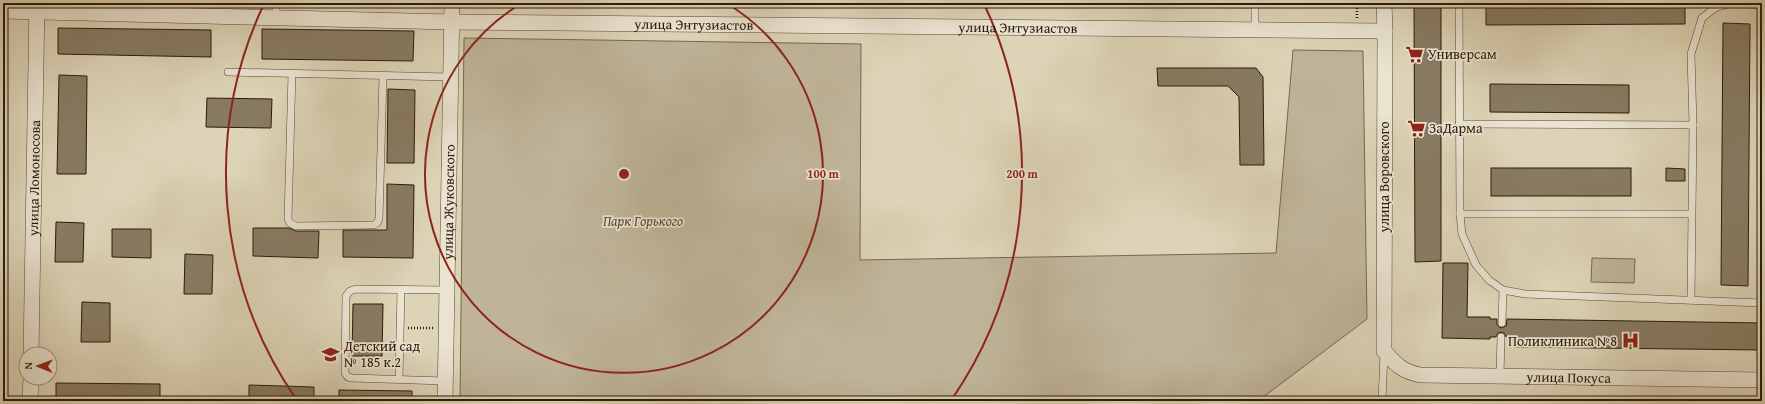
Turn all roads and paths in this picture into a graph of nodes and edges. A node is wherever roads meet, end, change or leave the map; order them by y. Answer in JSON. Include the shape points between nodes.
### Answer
{"nodes":[{"id":1,"x":452,"y":3,"type":"edge"},
{"id":2,"x":1256,"y":3,"type":"edge"},
{"id":3,"x":1384,"y":3,"type":"edge"},
{"id":4,"x":1459,"y":3,"type":"edge"},
{"id":5,"x":1762,"y":5,"type":"edge"},
{"id":6,"x":37,"y":7,"type":"edge"},
{"id":7,"x":276,"y":10,"type":"edge"},
{"id":8,"x":3,"y":11,"type":"edge"},
{"id":9,"x":451,"y":22,"type":"junction"},
{"id":10,"x":1254,"y":30,"type":"junction"},
{"id":11,"x":1385,"y":31,"type":"junction"},
{"id":12,"x":228,"y":72,"type":"dead end"},
{"id":13,"x":292,"y":73,"type":"junction"},
{"id":14,"x":383,"y":76,"type":"junction"},
{"id":15,"x":450,"y":77,"type":"junction"},
{"id":16,"x":1459,"y":124,"type":"junction"},
{"id":17,"x":1693,"y":125,"type":"junction"},
{"id":18,"x":1460,"y":214,"type":"junction"},
{"id":19,"x":1692,"y":214,"type":"junction"},
{"id":20,"x":401,"y":289,"type":"junction"},
{"id":21,"x":447,"y":290,"type":"junction"},
{"id":22,"x":1503,"y":290,"type":"junction"},
{"id":23,"x":1691,"y":300,"type":"junction"},
{"id":24,"x":1762,"y":303,"type":"edge"},
{"id":25,"x":1502,"y":323,"type":"dead end"},
{"id":26,"x":400,"y":328,"type":"junction"},
{"id":27,"x":446,"y":328,"type":"junction"},
{"id":28,"x":1501,"y":337,"type":"dead end"},
{"id":29,"x":31,"y":346,"type":"edge"},
{"id":30,"x":1384,"y":351,"type":"junction"},
{"id":31,"x":1500,"y":376,"type":"junction"},
{"id":32,"x":399,"y":379,"type":"junction"},
{"id":33,"x":1762,"y":380,"type":"edge"},
{"id":34,"x":446,"y":381,"type":"junction"},
{"id":35,"x":31,"y":386,"type":"edge"},
{"id":36,"x":30,"y":401,"type":"edge"},
{"id":37,"x":445,"y":401,"type":"edge"},
{"id":38,"x":1382,"y":401,"type":"edge"}],
"edges":[{"from":1,"to":9,"type":"street","name":"улица Жуковского"},
{"from":2,"to":10,"type":"lane"},
{"from":3,"to":11,"type":"street","name":"улица Воровского"},
{"from":4,"to":16,"type":"lane"},
{"from":5,"to":17,"type":"lane","via":[[1732,4],[1716,8],[1702,18],[1690,54]]},
{"from":6,"to":7,"type":"street","name":"улица Энтузиастов"},
{"from":6,"to":8,"type":"street","name":"улица Энтузиастов"},
{"from":6,"to":29,"type":"street","name":"улица Ломоносова"},
{"from":7,"to":9,"type":"street","name":"улица Энтузиастов"},
{"from":9,"to":10,"type":"street","name":"улица Энтузиастов"},
{"from":9,"to":15,"type":"street","name":"улица Жуковского"},
{"from":10,"to":11,"type":"street","name":"улица Энтузиастов"},
{"from":11,"to":30,"type":"street","name":"улица Воровского"},
{"from":12,"to":13,"type":"lane"},
{"from":13,"to":14,"type":"lane"},
{"from":13,"to":14,"type":"lane","via":[[288,219],[296,226],[374,226],[377,223]]},
{"from":14,"to":15,"type":"lane"},
{"from":15,"to":21,"type":"street","name":"улица Жуковского"},
{"from":16,"to":17,"type":"lane"},
{"from":16,"to":18,"type":"lane"},
{"from":17,"to":19,"type":"lane"},
{"from":18,"to":19,"type":"lane"},
{"from":18,"to":22,"type":"lane","via":[[1462,234],[1476,265],[1489,280]]},
{"from":19,"to":23,"type":"lane"},
{"from":20,"to":21,"type":"lane"},
{"from":20,"to":26,"type":"lane"},
{"from":20,"to":32,"type":"lane","via":[[356,289],[346,296],[345,373],[352,378]]},
{"from":21,"to":27,"type":"street","name":"улица Жуковского"},
{"from":22,"to":23,"type":"lane","via":[[1525,294]]},
{"from":22,"to":25,"type":"lane"},
{"from":23,"to":24,"type":"lane"},
{"from":26,"to":27,"type":"path"},
{"from":26,"to":32,"type":"lane"},
{"from":27,"to":34,"type":"street","name":"улица Жуковского"},
{"from":28,"to":31,"type":"lane"},
{"from":30,"to":31,"type":"street","name":"улица Покуса","via":[[1396,365],[1420,375]]},
{"from":30,"to":38,"type":"lane"},
{"from":31,"to":33,"type":"street","name":"улица Покуса"},
{"from":32,"to":34,"type":"lane"},
{"from":34,"to":37,"type":"street","name":"улица Жуковского"},
{"from":35,"to":36,"type":"street"}]}
